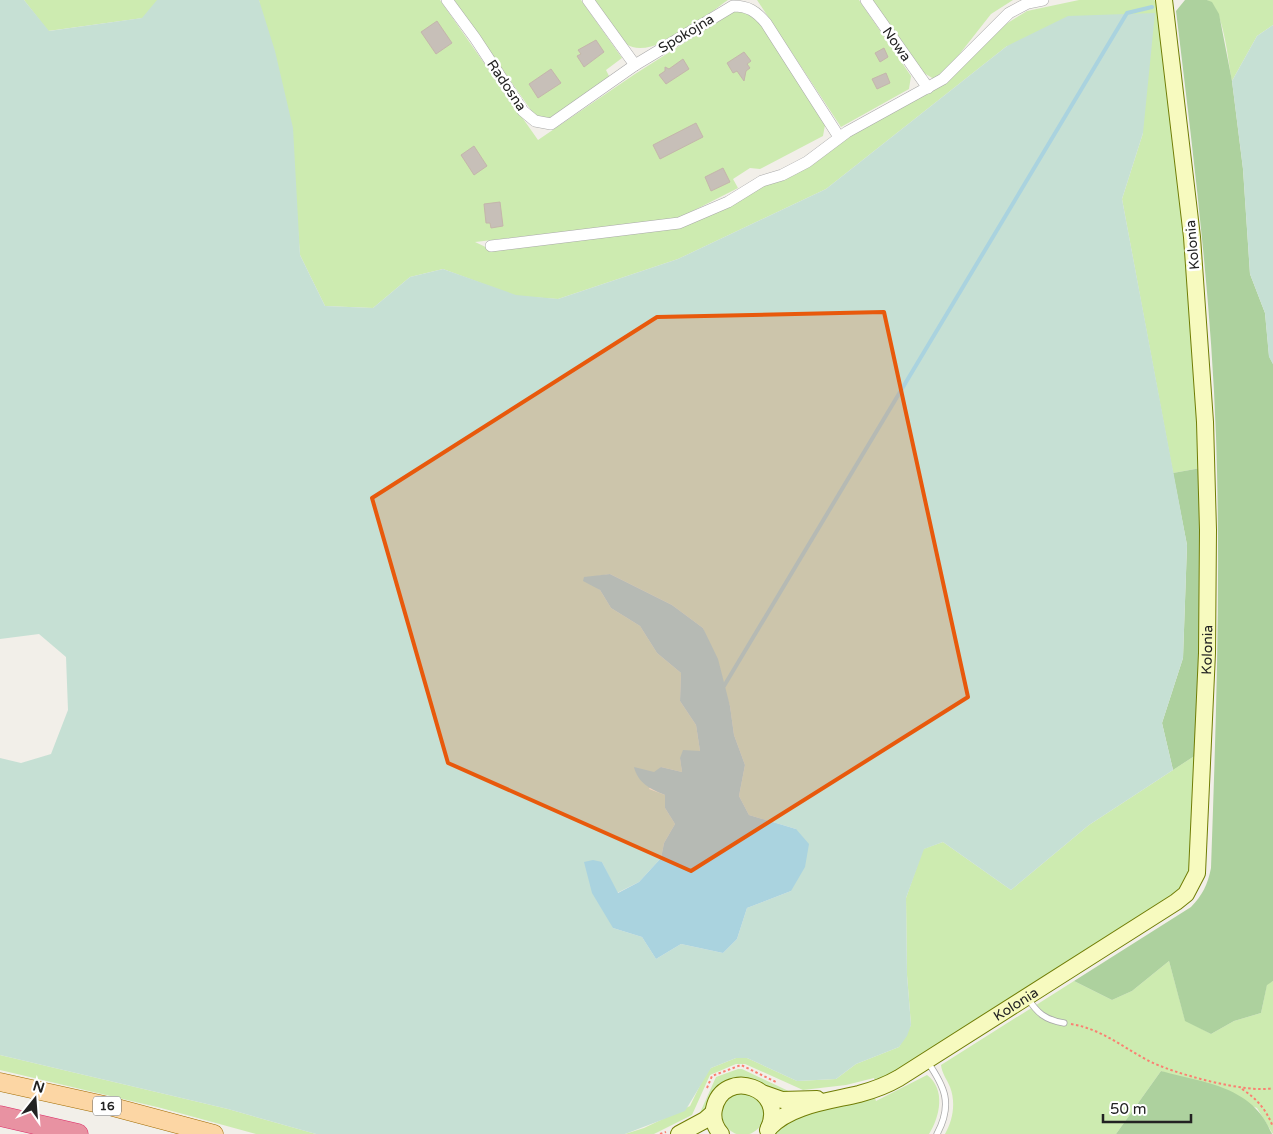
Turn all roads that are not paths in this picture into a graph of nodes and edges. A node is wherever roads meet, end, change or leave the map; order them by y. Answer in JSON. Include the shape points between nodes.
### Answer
{"nodes":[{"id":1,"x":446,"y":0,"type":"edge"},
{"id":2,"x":588,"y":0,"type":"edge"},
{"id":3,"x":866,"y":0,"type":"edge"},
{"id":4,"x":1043,"y":0,"type":"edge"},
{"id":5,"x":1164,"y":0,"type":"edge"},
{"id":6,"x":635,"y":64,"type":"junction"},
{"id":7,"x":928,"y":88,"type":"junction"},
{"id":8,"x":839,"y":137,"type":"junction"},
{"id":9,"x":491,"y":246,"type":"dead end"},
{"id":10,"x":1027,"y":997,"type":"junction"},
{"id":11,"x":1064,"y":1023,"type":"road end"},
{"id":12,"x":927,"y":1061,"type":"junction"},
{"id":13,"x":0,"y":1082,"type":"edge"},
{"id":14,"x":765,"y":1094,"type":"junction"},
{"id":15,"x":839,"y":1098,"type":"junction"},
{"id":16,"x":713,"y":1113,"type":"junction"},
{"id":17,"x":0,"y":1116,"type":"edge"},
{"id":18,"x":767,"y":1131,"type":"edge"},
{"id":19,"x":43,"y":1134,"type":"edge"},
{"id":20,"x":78,"y":1134,"type":"edge"},
{"id":21,"x":214,"y":1134,"type":"edge"},
{"id":22,"x":679,"y":1134,"type":"edge"},
{"id":23,"x":721,"y":1134,"type":"edge"},
{"id":24,"x":937,"y":1134,"type":"edge"}],
"edges":[{"from":1,"to":6,"type":"street","name":"Radosna","via":[[523,111],[535,121],[551,124]]},
{"from":2,"to":6,"type":"street"},
{"from":3,"to":7,"type":"street","name":"Nowa"},
{"from":4,"to":7,"type":"street","via":[[1028,3],[1009,13],[943,79]]},
{"from":5,"to":10,"type":"street","name":"Kolonia","via":[[1191,229],[1205,431],[1208,653],[1199,862],[1193,884],[1176,902]]},
{"from":6,"to":8,"type":"street","name":"Spokojna","via":[[733,6],[745,6],[756,11],[766,22]]},
{"from":7,"to":8,"type":"street"},
{"from":8,"to":9,"type":"street","via":[[807,162],[679,223]]},
{"from":10,"to":11,"type":"lane","via":[[1038,1013]]},
{"from":10,"to":12,"type":"street","name":"Kolonia"},
{"from":12,"to":15,"type":"street","name":"Kolonia","via":[[886,1085]]},
{"from":12,"to":24,"type":"lane","via":[[945,1095],[946,1112]]},
{"from":13,"to":21,"type":"main road","number":"16"},
{"from":14,"to":15,"type":"street","name":"Kolonia","via":[[782,1100]]},
{"from":14,"to":16,"type":"street","name":"Kolonia","via":[[747,1085],[728,1088],[720,1095]]},
{"from":14,"to":18,"type":"street","via":[[772,1114]]},
{"from":15,"to":18,"type":"street","name":"Kolonia","via":[[778,1118]]},
{"from":16,"to":22,"type":"street"},
{"from":16,"to":23,"type":"street"},
{"from":17,"to":19,"type":"main road"},
{"from":17,"to":20,"type":"highway"}]}
